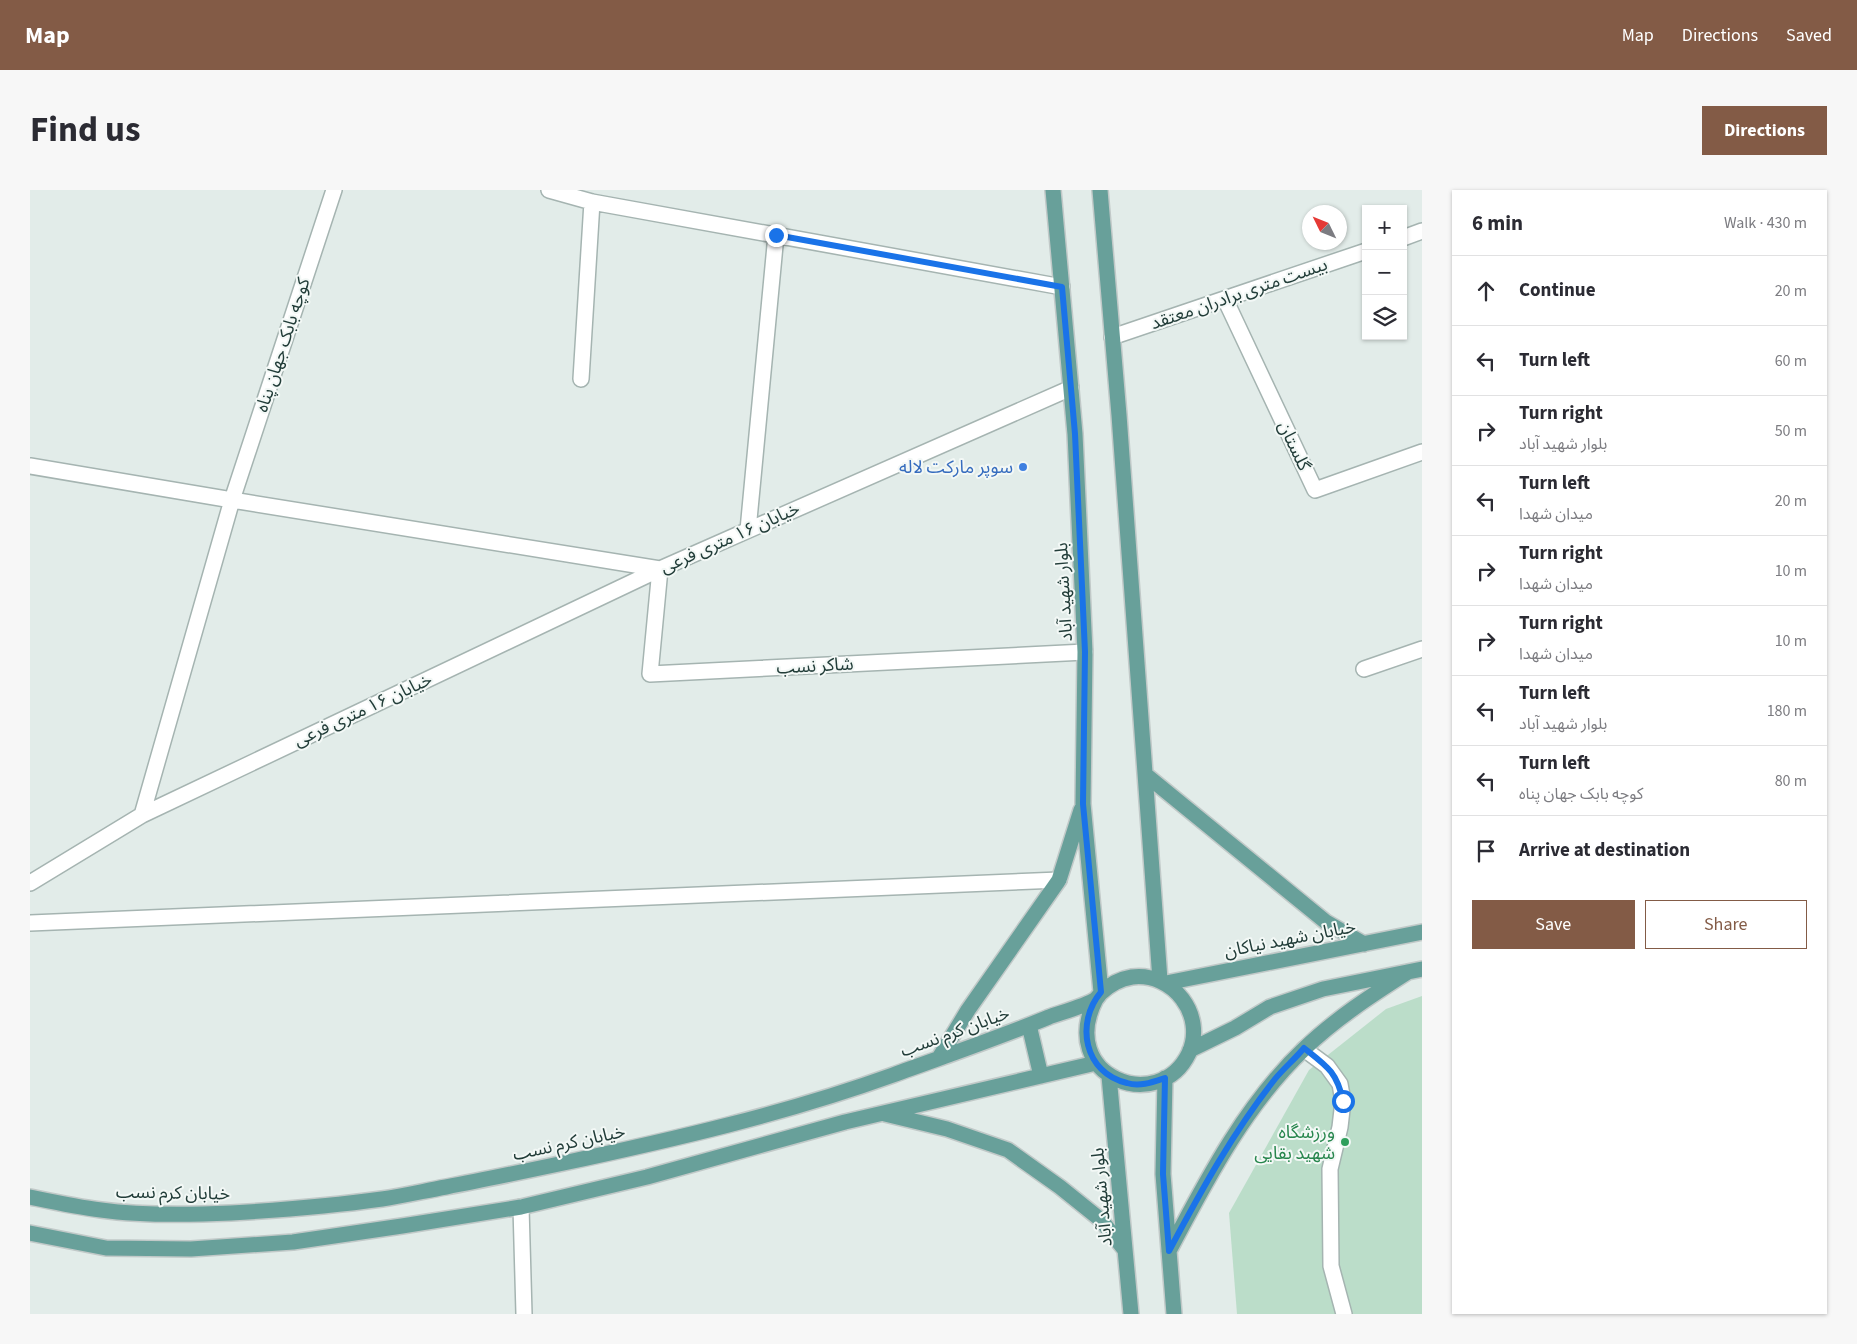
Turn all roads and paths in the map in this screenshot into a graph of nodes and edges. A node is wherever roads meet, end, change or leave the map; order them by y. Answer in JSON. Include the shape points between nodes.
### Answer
{"nodes":[{"id":1,"x":334,"y":190,"type":"edge"},
{"id":2,"x":549,"y":190,"type":"edge"},
{"id":3,"x":1053,"y":190,"type":"edge"},
{"id":4,"x":1100,"y":190,"type":"edge"},
{"id":5,"x":592,"y":202,"type":"junction"},
{"id":6,"x":1422,"y":231,"type":"edge"},
{"id":7,"x":776,"y":235,"type":"junction"},
{"id":8,"x":1407,"y":237,"type":"edge"},
{"id":9,"x":1362,"y":252,"type":"edge"},
{"id":10,"x":1062,"y":287,"type":"junction"},
{"id":11,"x":1224,"y":299,"type":"junction"},
{"id":12,"x":1112,"y":337,"type":"junction"},
{"id":13,"x":581,"y":379,"type":"dead end"},
{"id":14,"x":1071,"y":388,"type":"junction"},
{"id":15,"x":1422,"y":452,"type":"edge"},
{"id":16,"x":30,"y":466,"type":"edge"},
{"id":17,"x":232,"y":500,"type":"junction"},
{"id":18,"x":748,"y":530,"type":"junction"},
{"id":19,"x":660,"y":569,"type":"junction"},
{"id":20,"x":1422,"y":649,"type":"edge"},
{"id":21,"x":1085,"y":652,"type":"junction"},
{"id":22,"x":1364,"y":669,"type":"dead end"},
{"id":23,"x":1146,"y":775,"type":"junction"},
{"id":24,"x":1083,"y":804,"type":"junction"},
{"id":25,"x":142,"y":815,"type":"junction"},
{"id":26,"x":1059,"y":880,"type":"junction"},
{"id":27,"x":30,"y":884,"type":"edge"},
{"id":28,"x":30,"y":923,"type":"edge"},
{"id":29,"x":1422,"y":932,"type":"edge"},
{"id":30,"x":1364,"y":944,"type":"junction"},
{"id":31,"x":1415,"y":970,"type":"edge"},
{"id":32,"x":1163,"y":982,"type":"junction"},
{"id":33,"x":1099,"y":996,"type":"junction"},
{"id":34,"x":1029,"y":1025,"type":"junction"},
{"id":35,"x":1304,"y":1048,"type":"junction"},
{"id":36,"x":1190,"y":1050,"type":"junction"},
{"id":37,"x":939,"y":1058,"type":"junction"},
{"id":38,"x":1096,"y":1063,"type":"junction"},
{"id":39,"x":1041,"y":1076,"type":"junction"},
{"id":40,"x":1109,"y":1076,"type":"junction"},
{"id":41,"x":1165,"y":1078,"type":"junction"},
{"id":42,"x":881,"y":1113,"type":"junction"},
{"id":43,"x":30,"y":1198,"type":"edge"},
{"id":44,"x":521,"y":1206,"type":"junction"},
{"id":45,"x":30,"y":1233,"type":"edge"},
{"id":46,"x":1126,"y":1250,"type":"junction"},
{"id":47,"x":1169,"y":1251,"type":"junction"},
{"id":48,"x":524,"y":1314,"type":"edge"},
{"id":49,"x":1131,"y":1314,"type":"edge"},
{"id":50,"x":1174,"y":1314,"type":"edge"},
{"id":51,"x":1344,"y":1314,"type":"edge"}],
"edges":[{"from":1,"to":17,"type":"street","name":"کوچه بابک جهان پناه"},
{"from":2,"to":5,"type":"street"},
{"from":3,"to":10,"type":"main road","name":"بلوار شهید آباد"},
{"from":4,"to":12,"type":"main road"},
{"from":5,"to":7,"type":"street"},
{"from":5,"to":13,"type":"street"},
{"from":6,"to":8,"type":"street"},
{"from":7,"to":10,"type":"street"},
{"from":7,"to":18,"type":"street"},
{"from":9,"to":11,"type":"street","name":"بیست متری برادران معتقد"},
{"from":10,"to":14,"type":"main road","name":"بلوار شهید آباد"},
{"from":11,"to":12,"type":"street","name":"بیست متری برادران معتقد"},
{"from":11,"to":15,"type":"street","name":"گلستان","via":[[1315,490]]},
{"from":12,"to":23,"type":"main road"},
{"from":14,"to":18,"type":"street","name":"خیابان ۱۶ متری فرعی"},
{"from":14,"to":21,"type":"main road","name":"بلوار شهید آباد"},
{"from":16,"to":17,"type":"street"},
{"from":17,"to":19,"type":"street"},
{"from":17,"to":25,"type":"street"},
{"from":18,"to":19,"type":"street","name":"خیابان ۱۶ متری فرعی"},
{"from":19,"to":21,"type":"street","name":"شاکر نسب","via":[[650,674]]},
{"from":19,"to":25,"type":"street","name":"خیابان ۱۶ متری فرعی"},
{"from":20,"to":22,"type":"street"},
{"from":21,"to":24,"type":"main road","name":"بلوار شهید آباد"},
{"from":23,"to":30,"type":"main road","via":[[1326,922]]},
{"from":23,"to":32,"type":"main road"},
{"from":24,"to":26,"type":"main road"},
{"from":24,"to":33,"type":"main road","name":"بلوار شهید آباد"},
{"from":25,"to":27,"type":"street","name":"خیابان ۱۶ متری فرعی"},
{"from":26,"to":28,"type":"street"},
{"from":26,"to":37,"type":"main road","via":[[968,1010]]},
{"from":29,"to":30,"type":"main road","name":"خیابان شهید نیاکان"},
{"from":30,"to":32,"type":"main road","name":"خیابان شهید نیاکان"},
{"from":31,"to":35,"type":"main road","via":[[1363,1000]]},
{"from":31,"to":36,"type":"main road","via":[[1323,989],[1270,1007]]},
{"from":32,"to":33,"type":"main road","via":[[1145,976],[1129,977],[1114,983]]},
{"from":32,"to":36,"type":"main road","via":[[1181,995],[1191,1012],[1194,1031]]},
{"from":33,"to":34,"type":"main road","name":"خیابان کرم نسب"},
{"from":33,"to":38,"type":"main road","via":[[1088,1014],[1086,1031],[1088,1048]]},
{"from":34,"to":37,"type":"main road","name":"خیابان کرم نسب"},
{"from":34,"to":39,"type":"main road"},
{"from":35,"to":47,"type":"main road","via":[[1276,1078],[1242,1125],[1202,1189]]},
{"from":35,"to":51,"type":"street","via":[[1327,1066],[1340,1084],[1343,1101],[1330,1169],[1331,1266]]},
{"from":36,"to":41,"type":"main road","via":[[1180,1066]]},
{"from":37,"to":43,"type":"main road","name":"خیابان کرم نسب","via":[[836,1096],[641,1147],[385,1199],[288,1210],[189,1214],[103,1210]]},
{"from":38,"to":39,"type":"main road"},
{"from":38,"to":40,"type":"main road"},
{"from":39,"to":42,"type":"main road"},
{"from":40,"to":41,"type":"main road","via":[[1127,1084],[1147,1084]]},
{"from":40,"to":46,"type":"main road","name":"بلوار شهید آباد"},
{"from":41,"to":47,"type":"main road","via":[[1163,1174]]},
{"from":42,"to":44,"type":"main road","via":[[647,1177]]},
{"from":42,"to":46,"type":"main road","via":[[947,1129],[1008,1150],[1101,1220]]},
{"from":44,"to":45,"type":"main road","via":[[293,1242],[191,1249],[106,1248]]},
{"from":44,"to":48,"type":"street"},
{"from":46,"to":49,"type":"main road","name":"بلوار شهید آباد"},
{"from":47,"to":50,"type":"main road"}]}
